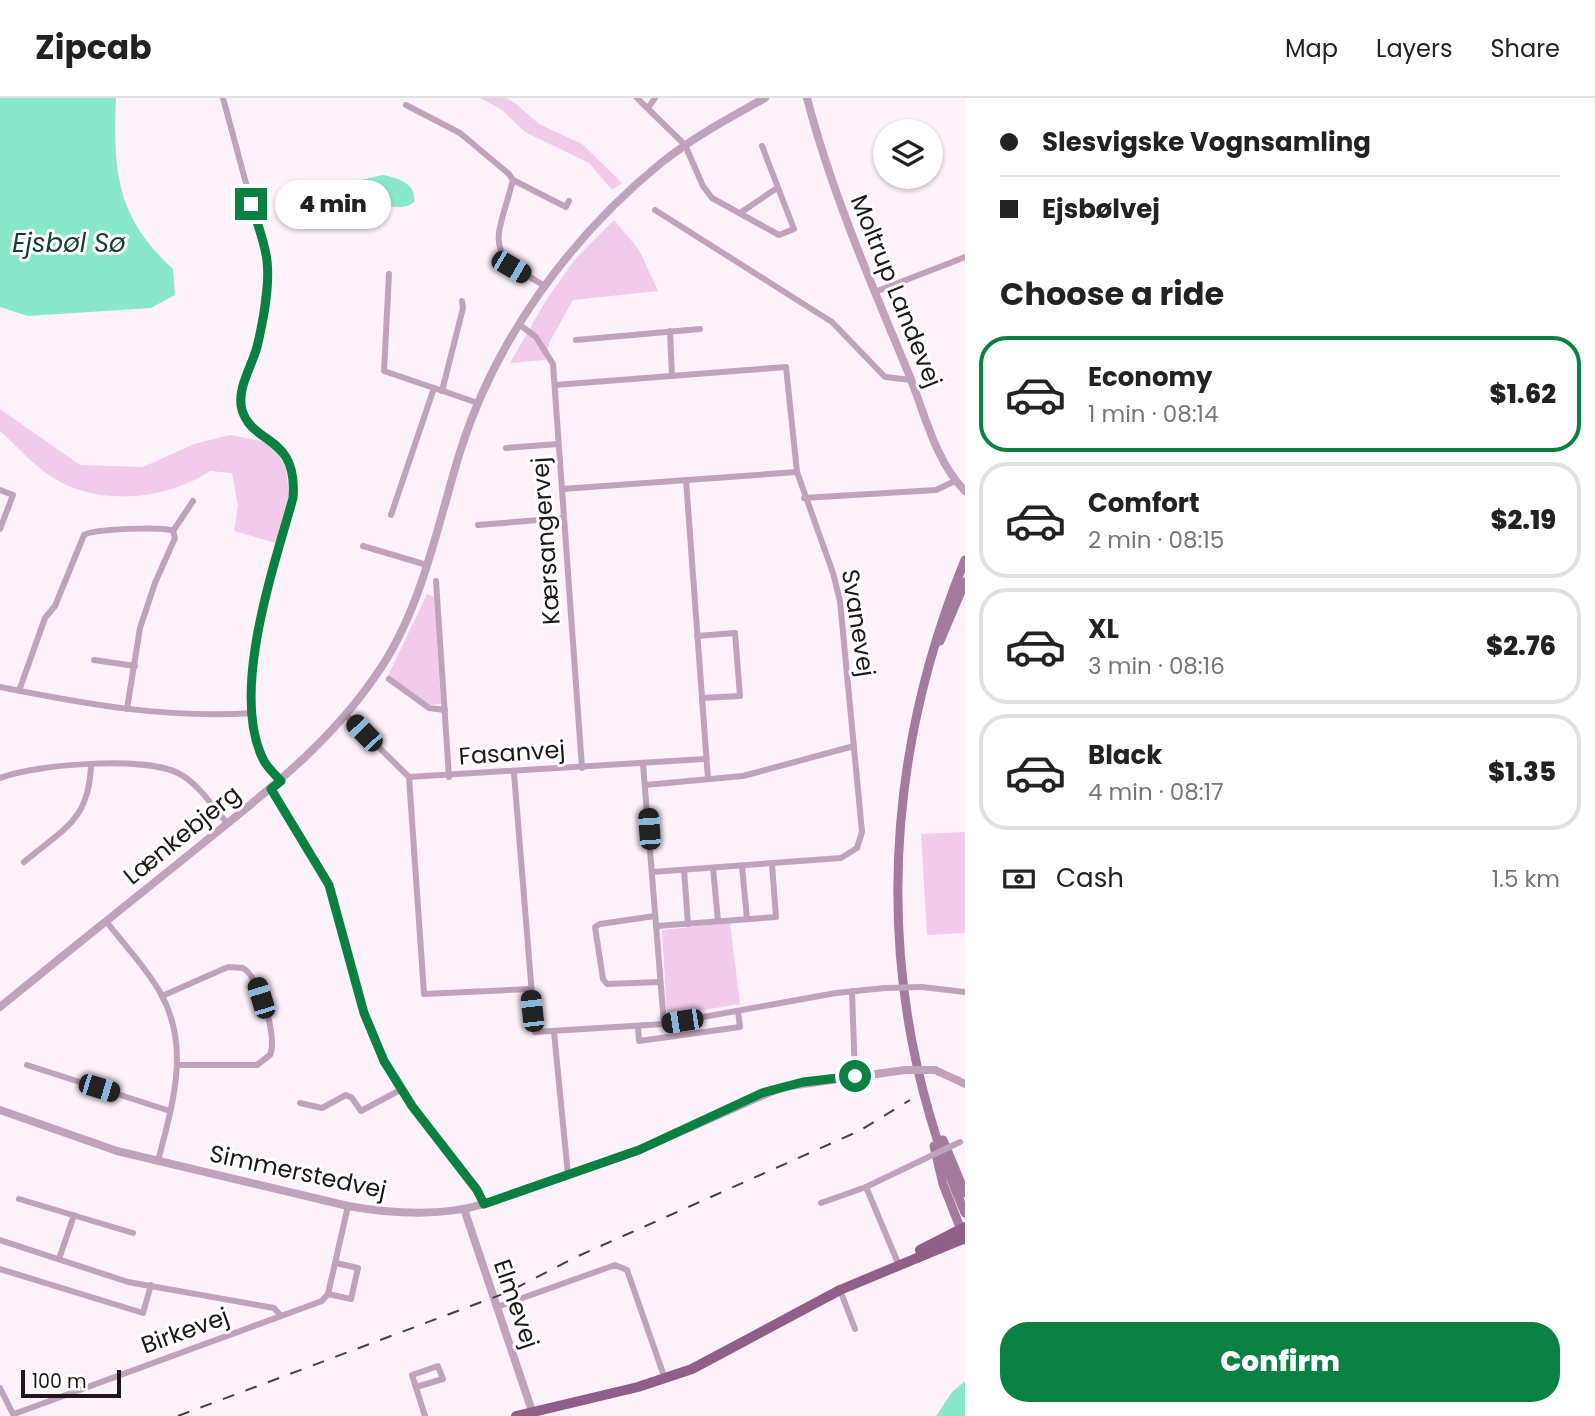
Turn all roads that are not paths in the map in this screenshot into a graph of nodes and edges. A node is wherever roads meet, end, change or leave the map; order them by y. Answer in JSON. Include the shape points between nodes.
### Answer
{"nodes":[{"id":1,"x":223,"y":98,"type":"edge"},
{"id":2,"x":636,"y":98,"type":"edge"},
{"id":3,"x":655,"y":98,"type":"edge"},
{"id":4,"x":765,"y":98,"type":"edge"},
{"id":5,"x":807,"y":98,"type":"edge"},
{"id":6,"x":405,"y":105,"type":"dead end"},
{"id":7,"x":648,"y":108,"type":"junction"},
{"id":8,"x":685,"y":145,"type":"junction"},
{"id":9,"x":762,"y":146,"type":"dead end"},
{"id":10,"x":513,"y":180,"type":"junction"},
{"id":11,"x":777,"y":188,"type":"junction"},
{"id":12,"x":569,"y":201,"type":"dead end"},
{"id":13,"x":655,"y":210,"type":"dead end"},
{"id":14,"x":740,"y":213,"type":"junction"},
{"id":15,"x":965,"y":257,"type":"edge"},
{"id":16,"x":389,"y":274,"type":"dead end"},
{"id":17,"x":545,"y":286,"type":"junction"},
{"id":18,"x":875,"y":292,"type":"junction"},
{"id":19,"x":462,"y":301,"type":"dead end"},
{"id":20,"x":520,"y":325,"type":"junction"},
{"id":21,"x":700,"y":329,"type":"dead end"},
{"id":22,"x":670,"y":331,"type":"junction"},
{"id":23,"x":576,"y":340,"type":"dead end"},
{"id":24,"x":672,"y":376,"type":"junction"},
{"id":25,"x":911,"y":380,"type":"junction"},
{"id":26,"x":555,"y":385,"type":"junction"},
{"id":27,"x":434,"y":388,"type":"junction"},
{"id":28,"x":443,"y":391,"type":"junction"},
{"id":29,"x":478,"y":403,"type":"junction"},
{"id":30,"x":558,"y":444,"type":"junction"},
{"id":31,"x":506,"y":447,"type":"dead end"},
{"id":32,"x":797,"y":472,"type":"junction"},
{"id":33,"x":686,"y":480,"type":"junction"},
{"id":34,"x":955,"y":481,"type":"junction"},
{"id":35,"x":562,"y":489,"type":"junction"},
{"id":36,"x":0,"y":490,"type":"edge"},
{"id":37,"x":965,"y":491,"type":"edge"},
{"id":38,"x":804,"y":498,"type":"junction"},
{"id":39,"x":193,"y":501,"type":"dead end"},
{"id":40,"x":391,"y":516,"type":"dead end"},
{"id":41,"x":564,"y":518,"type":"junction"},
{"id":42,"x":478,"y":525,"type":"dead end"},
{"id":43,"x":0,"y":529,"type":"edge"},
{"id":44,"x":173,"y":531,"type":"junction"},
{"id":45,"x":363,"y":546,"type":"dead end"},
{"id":46,"x":965,"y":560,"type":"edge"},
{"id":47,"x":427,"y":565,"type":"junction"},
{"id":48,"x":436,"y":581,"type":"dead end"},
{"id":49,"x":965,"y":583,"type":"edge"},
{"id":50,"x":697,"y":636,"type":"junction"},
{"id":51,"x":94,"y":660,"type":"dead end"},
{"id":52,"x":135,"y":666,"type":"junction"},
{"id":53,"x":389,"y":679,"type":"dead end"},
{"id":54,"x":0,"y":687,"type":"edge"},
{"id":55,"x":19,"y":691,"type":"junction"},
{"id":56,"x":922,"y":692,"type":"junction"},
{"id":57,"x":702,"y":698,"type":"junction"},
{"id":58,"x":127,"y":709,"type":"junction"},
{"id":59,"x":445,"y":710,"type":"junction"},
{"id":60,"x":253,"y":713,"type":"junction"},
{"id":61,"x":347,"y":716,"type":"junction"},
{"id":62,"x":854,"y":746,"type":"junction"},
{"id":63,"x":705,"y":759,"type":"junction"},
{"id":64,"x":643,"y":764,"type":"junction"},
{"id":65,"x":91,"y":765,"type":"junction"},
{"id":66,"x":582,"y":768,"type":"junction"},
{"id":67,"x":514,"y":773,"type":"junction"},
{"id":68,"x":449,"y":777,"type":"junction"},
{"id":69,"x":0,"y":778,"type":"edge"},
{"id":70,"x":409,"y":778,"type":"junction"},
{"id":71,"x":708,"y":779,"type":"junction"},
{"id":72,"x":281,"y":781,"type":"junction"},
{"id":73,"x":645,"y":785,"type":"junction"},
{"id":74,"x":271,"y":789,"type":"junction"},
{"id":75,"x":227,"y":823,"type":"junction"},
{"id":76,"x":24,"y":862,"type":"dead end"},
{"id":77,"x":772,"y":864,"type":"junction"},
{"id":78,"x":743,"y":866,"type":"junction"},
{"id":79,"x":713,"y":868,"type":"junction"},
{"id":80,"x":684,"y":870,"type":"junction"},
{"id":81,"x":652,"y":872,"type":"junction"},
{"id":82,"x":655,"y":916,"type":"junction"},
{"id":83,"x":747,"y":919,"type":"junction"},
{"id":84,"x":106,"y":921,"type":"junction"},
{"id":85,"x":718,"y":921,"type":"junction"},
{"id":86,"x":688,"y":924,"type":"junction"},
{"id":87,"x":656,"y":926,"type":"junction"},
{"id":88,"x":660,"y":982,"type":"junction"},
{"id":89,"x":530,"y":989,"type":"junction"},
{"id":90,"x":852,"y":991,"type":"junction"},
{"id":91,"x":965,"y":992,"type":"edge"},
{"id":92,"x":162,"y":996,"type":"junction"},
{"id":93,"x":0,"y":1007,"type":"edge"},
{"id":94,"x":738,"y":1011,"type":"junction"},
{"id":95,"x":664,"y":1024,"type":"junction"},
{"id":96,"x":638,"y":1027,"type":"junction"},
{"id":97,"x":554,"y":1032,"type":"junction"},
{"id":98,"x":27,"y":1065,"type":"dead end"},
{"id":99,"x":178,"y":1065,"type":"junction"},
{"id":100,"x":855,"y":1076,"type":"junction"},
{"id":101,"x":965,"y":1084,"type":"edge"},
{"id":102,"x":401,"y":1089,"type":"junction"},
{"id":103,"x":300,"y":1103,"type":"dead end"},
{"id":104,"x":0,"y":1110,"type":"edge"},
{"id":105,"x":170,"y":1111,"type":"junction"},
{"id":106,"x":928,"y":1112,"type":"junction"},
{"id":107,"x":963,"y":1140,"type":"edge"},
{"id":108,"x":158,"y":1161,"type":"junction"},
{"id":109,"x":568,"y":1175,"type":"junction"},
{"id":110,"x":866,"y":1187,"type":"junction"},
{"id":111,"x":965,"y":1193,"type":"edge"},
{"id":112,"x":19,"y":1199,"type":"dead end"},
{"id":113,"x":821,"y":1203,"type":"dead end"},
{"id":114,"x":484,"y":1204,"type":"junction"},
{"id":115,"x":348,"y":1206,"type":"junction"},
{"id":116,"x":464,"y":1209,"type":"junction"},
{"id":117,"x":965,"y":1213,"type":"edge"},
{"id":118,"x":74,"y":1215,"type":"junction"},
{"id":119,"x":133,"y":1233,"type":"dead end"},
{"id":120,"x":964,"y":1234,"type":"edge"},
{"id":121,"x":0,"y":1240,"type":"edge"},
{"id":122,"x":59,"y":1259,"type":"junction"},
{"id":123,"x":336,"y":1263,"type":"junction"},
{"id":124,"x":898,"y":1263,"type":"junction"},
{"id":125,"x":0,"y":1269,"type":"edge"},
{"id":126,"x":151,"y":1285,"type":"junction"},
{"id":127,"x":840,"y":1290,"type":"junction"},
{"id":128,"x":328,"y":1294,"type":"junction"},
{"id":129,"x":496,"y":1307,"type":"junction"},
{"id":130,"x":281,"y":1316,"type":"junction"},
{"id":131,"x":855,"y":1329,"type":"dead end"},
{"id":132,"x":665,"y":1379,"type":"junction"},
{"id":133,"x":416,"y":1387,"type":"junction"},
{"id":134,"x":0,"y":1388,"type":"edge"},
{"id":135,"x":532,"y":1411,"type":"junction"},
{"id":136,"x":14,"y":1415,"type":"edge"},
{"id":137,"x":425,"y":1416,"type":"edge"},
{"id":138,"x":516,"y":1416,"type":"edge"}],
"edges":[{"from":1,"to":60,"type":"street","via":[[268,265],[260,332],[243,388],[242,411],[251,425],[285,454],[294,484],[259,624]]},
{"from":2,"to":7,"type":"street"},
{"from":3,"to":7,"type":"street"},
{"from":4,"to":8,"type":"street","name":"Lænkebjerg"},
{"from":5,"to":18,"type":"street","name":"Moltrup Landevej","via":[[829,172]]},
{"from":6,"to":10,"type":"street","via":[[460,133]]},
{"from":7,"to":8,"type":"street"},
{"from":8,"to":14,"type":"street","via":[[712,198]]},
{"from":8,"to":17,"type":"street","name":"Lænkebjerg","via":[[613,207]]},
{"from":9,"to":11,"type":"street"},
{"from":10,"to":12,"type":"street","via":[[566,207]]},
{"from":10,"to":17,"type":"street","via":[[499,248],[511,267]]},
{"from":11,"to":14,"type":"street"},
{"from":11,"to":14,"type":"street","via":[[794,229],[779,234]]},
{"from":13,"to":25,"type":"street","via":[[832,322],[885,377]]},
{"from":15,"to":18,"type":"street"},
{"from":16,"to":27,"type":"street","via":[[384,371]]},
{"from":17,"to":20,"type":"street","name":"Lænkebjerg"},
{"from":18,"to":25,"type":"street","name":"Moltrup Landevej"},
{"from":19,"to":28,"type":"street"},
{"from":20,"to":26,"type":"street","name":"Kærsangervej","via":[[547,349]]},
{"from":20,"to":29,"type":"street","name":"Lænkebjerg"},
{"from":21,"to":22,"type":"street"},
{"from":22,"to":23,"type":"street"},
{"from":22,"to":24,"type":"street"},
{"from":24,"to":26,"type":"street"},
{"from":24,"to":32,"type":"street","name":"Svanevej","via":[[786,367]]},
{"from":25,"to":34,"type":"street","name":"Moltrup Landevej"},
{"from":26,"to":30,"type":"street","name":"Kærsangervej"},
{"from":27,"to":28,"type":"street"},
{"from":27,"to":40,"type":"street"},
{"from":28,"to":29,"type":"street"},
{"from":29,"to":47,"type":"street","name":"Lænkebjerg"},
{"from":30,"to":31,"type":"street"},
{"from":30,"to":35,"type":"street","name":"Kærsangervej"},
{"from":32,"to":33,"type":"street"},
{"from":32,"to":38,"type":"street","name":"Svanevej"},
{"from":33,"to":35,"type":"street"},
{"from":33,"to":50,"type":"street"},
{"from":34,"to":37,"type":"street","name":"Moltrup Landevej"},
{"from":34,"to":38,"type":"street","via":[[936,490]]},
{"from":35,"to":41,"type":"street","name":"Kærsangervej"},
{"from":36,"to":43,"type":"street","via":[[13,495]]},
{"from":38,"to":62,"type":"street","name":"Svanevej","via":[[840,601]]},
{"from":39,"to":44,"type":"street"},
{"from":41,"to":42,"type":"street"},
{"from":41,"to":66,"type":"street","name":"Kærsangervej"},
{"from":44,"to":52,"type":"street","via":[[175,538],[141,628]]},
{"from":44,"to":55,"type":"street","via":[[161,527],[93,530],[84,535],[55,606],[45,618]]},
{"from":45,"to":47,"type":"street"},
{"from":46,"to":56,"type":"main road","via":[[933,644]]},
{"from":47,"to":61,"type":"street","name":"Lænkebjerg","via":[[379,672]]},
{"from":48,"to":59,"type":"street"},
{"from":49,"to":56,"type":"main road"},
{"from":50,"to":57,"type":"street"},
{"from":50,"to":57,"type":"street","via":[[736,633],[740,696]]},
{"from":51,"to":52,"type":"street"},
{"from":52,"to":58,"type":"street"},
{"from":53,"to":59,"type":"street","via":[[429,708]]},
{"from":54,"to":55,"type":"street"},
{"from":55,"to":58,"type":"street"},
{"from":56,"to":106,"type":"main road","via":[[905,775],[896,881],[905,998]]},
{"from":57,"to":63,"type":"street"},
{"from":58,"to":60,"type":"street","via":[[176,715]]},
{"from":59,"to":68,"type":"street"},
{"from":60,"to":72,"type":"street","via":[[258,747]]},
{"from":61,"to":70,"type":"street"},
{"from":61,"to":72,"type":"street","name":"Lænkebjerg"},
{"from":62,"to":71,"type":"street","via":[[766,771]]},
{"from":62,"to":77,"type":"street","name":"Svanevej","via":[[862,832],[857,848],[841,858]]},
{"from":63,"to":64,"type":"street","name":"Fasanvej"},
{"from":63,"to":71,"type":"street"},
{"from":64,"to":66,"type":"street","name":"Fasanvej"},
{"from":64,"to":73,"type":"street"},
{"from":65,"to":69,"type":"street","via":[[31,769]]},
{"from":65,"to":75,"type":"street","via":[[156,766],[180,774]]},
{"from":65,"to":76,"type":"street","via":[[88,798],[78,817]]},
{"from":66,"to":67,"type":"street","name":"Fasanvej"},
{"from":67,"to":68,"type":"street","name":"Fasanvej"},
{"from":67,"to":89,"type":"street"},
{"from":68,"to":70,"type":"street","name":"Fasanvej"},
{"from":70,"to":89,"type":"street","via":[[424,994]]},
{"from":71,"to":73,"type":"street"},
{"from":72,"to":74,"type":"street","name":"Lænkebjerg"},
{"from":73,"to":81,"type":"street"},
{"from":74,"to":75,"type":"street","name":"Lænkebjerg"},
{"from":74,"to":102,"type":"street","via":[[329,885],[364,1013]]},
{"from":75,"to":84,"type":"street","name":"Lænkebjerg"},
{"from":77,"to":78,"type":"street"},
{"from":77,"to":83,"type":"street","via":[[776,916]]},
{"from":78,"to":79,"type":"street"},
{"from":78,"to":83,"type":"street"},
{"from":79,"to":80,"type":"street"},
{"from":79,"to":85,"type":"street"},
{"from":80,"to":81,"type":"street"},
{"from":80,"to":86,"type":"street"},
{"from":81,"to":82,"type":"street"},
{"from":82,"to":87,"type":"street"},
{"from":82,"to":88,"type":"street","via":[[600,924],[595,935],[607,984]]},
{"from":83,"to":85,"type":"street"},
{"from":84,"to":92,"type":"street"},
{"from":84,"to":93,"type":"street","name":"Lænkebjerg"},
{"from":85,"to":86,"type":"street"},
{"from":86,"to":87,"type":"street"},
{"from":87,"to":88,"type":"street"},
{"from":88,"to":95,"type":"street"},
{"from":89,"to":97,"type":"street","via":[[535,1032]]},
{"from":90,"to":91,"type":"street","bridge":true,"via":[[922,987]]},
{"from":90,"to":94,"type":"street"},
{"from":90,"to":100,"type":"street"},
{"from":92,"to":99,"type":"street","via":[[175,1036]]},
{"from":92,"to":99,"type":"street","via":[[228,967],[243,968],[255,979],[273,1038],[270,1055],[257,1065]]},
{"from":94,"to":95,"type":"street"},
{"from":94,"to":96,"type":"street","via":[[740,1027],[639,1041]]},
{"from":95,"to":96,"type":"street"},
{"from":96,"to":97,"type":"street"},
{"from":97,"to":109,"type":"street"},
{"from":98,"to":105,"type":"street"},
{"from":99,"to":105,"type":"street"},
{"from":100,"to":101,"type":"street","name":"Simmerstedvej","bridge":true,"via":[[935,1070]]},
{"from":100,"to":109,"type":"street","name":"Simmerstedvej","via":[[762,1093],[661,1141]]},
{"from":102,"to":103,"type":"street","via":[[361,1111],[346,1095],[322,1108]]},
{"from":102,"to":114,"type":"street"},
{"from":104,"to":108,"type":"street","name":"Simmerstedvej"},
{"from":105,"to":108,"type":"street"},
{"from":106,"to":111,"type":"main road"},
{"from":106,"to":117,"type":"main road"},
{"from":106,"to":120,"type":"main road","via":[[936,1160]]},
{"from":107,"to":110,"type":"street","bridge":true},
{"from":108,"to":115,"type":"street","name":"Simmerstedvej"},
{"from":109,"to":114,"type":"street","name":"Simmerstedvej"},
{"from":110,"to":113,"type":"street"},
{"from":110,"to":124,"type":"street"},
{"from":112,"to":118,"type":"street"},
{"from":114,"to":116,"type":"street","name":"Simmerstedvej"},
{"from":115,"to":116,"type":"street","name":"Simmerstedvej","via":[[406,1213]]},
{"from":115,"to":123,"type":"street"},
{"from":116,"to":129,"type":"street","name":"Elmevej"},
{"from":118,"to":119,"type":"street"},
{"from":118,"to":122,"type":"street"},
{"from":120,"to":124,"type":"main road"},
{"from":120,"to":124,"type":"main road"},
{"from":121,"to":122,"type":"street"},
{"from":122,"to":126,"type":"street"},
{"from":123,"to":128,"type":"street"},
{"from":123,"to":128,"type":"street","name":"Birkevej","via":[[358,1268],[351,1299]]},
{"from":124,"to":127,"type":"main road"},
{"from":125,"to":126,"type":"street","via":[[142,1313]]},
{"from":126,"to":130,"type":"street","via":[[274,1308]]},
{"from":127,"to":131,"type":"street"},
{"from":127,"to":132,"type":"main road","via":[[719,1356]]},
{"from":128,"to":130,"type":"street","name":"Birkevej","via":[[322,1301]]},
{"from":129,"to":132,"type":"street","via":[[615,1265],[628,1270]]},
{"from":129,"to":135,"type":"street","name":"Elmevej"},
{"from":130,"to":136,"type":"street","name":"Birkevej"},
{"from":132,"to":135,"type":"main road"},
{"from":133,"to":133,"type":"street","via":[[411,1375],[438,1366],[443,1379]]},
{"from":133,"to":137,"type":"street"},
{"from":134,"to":136,"type":"street"},
{"from":135,"to":138,"type":"main road"}]}
